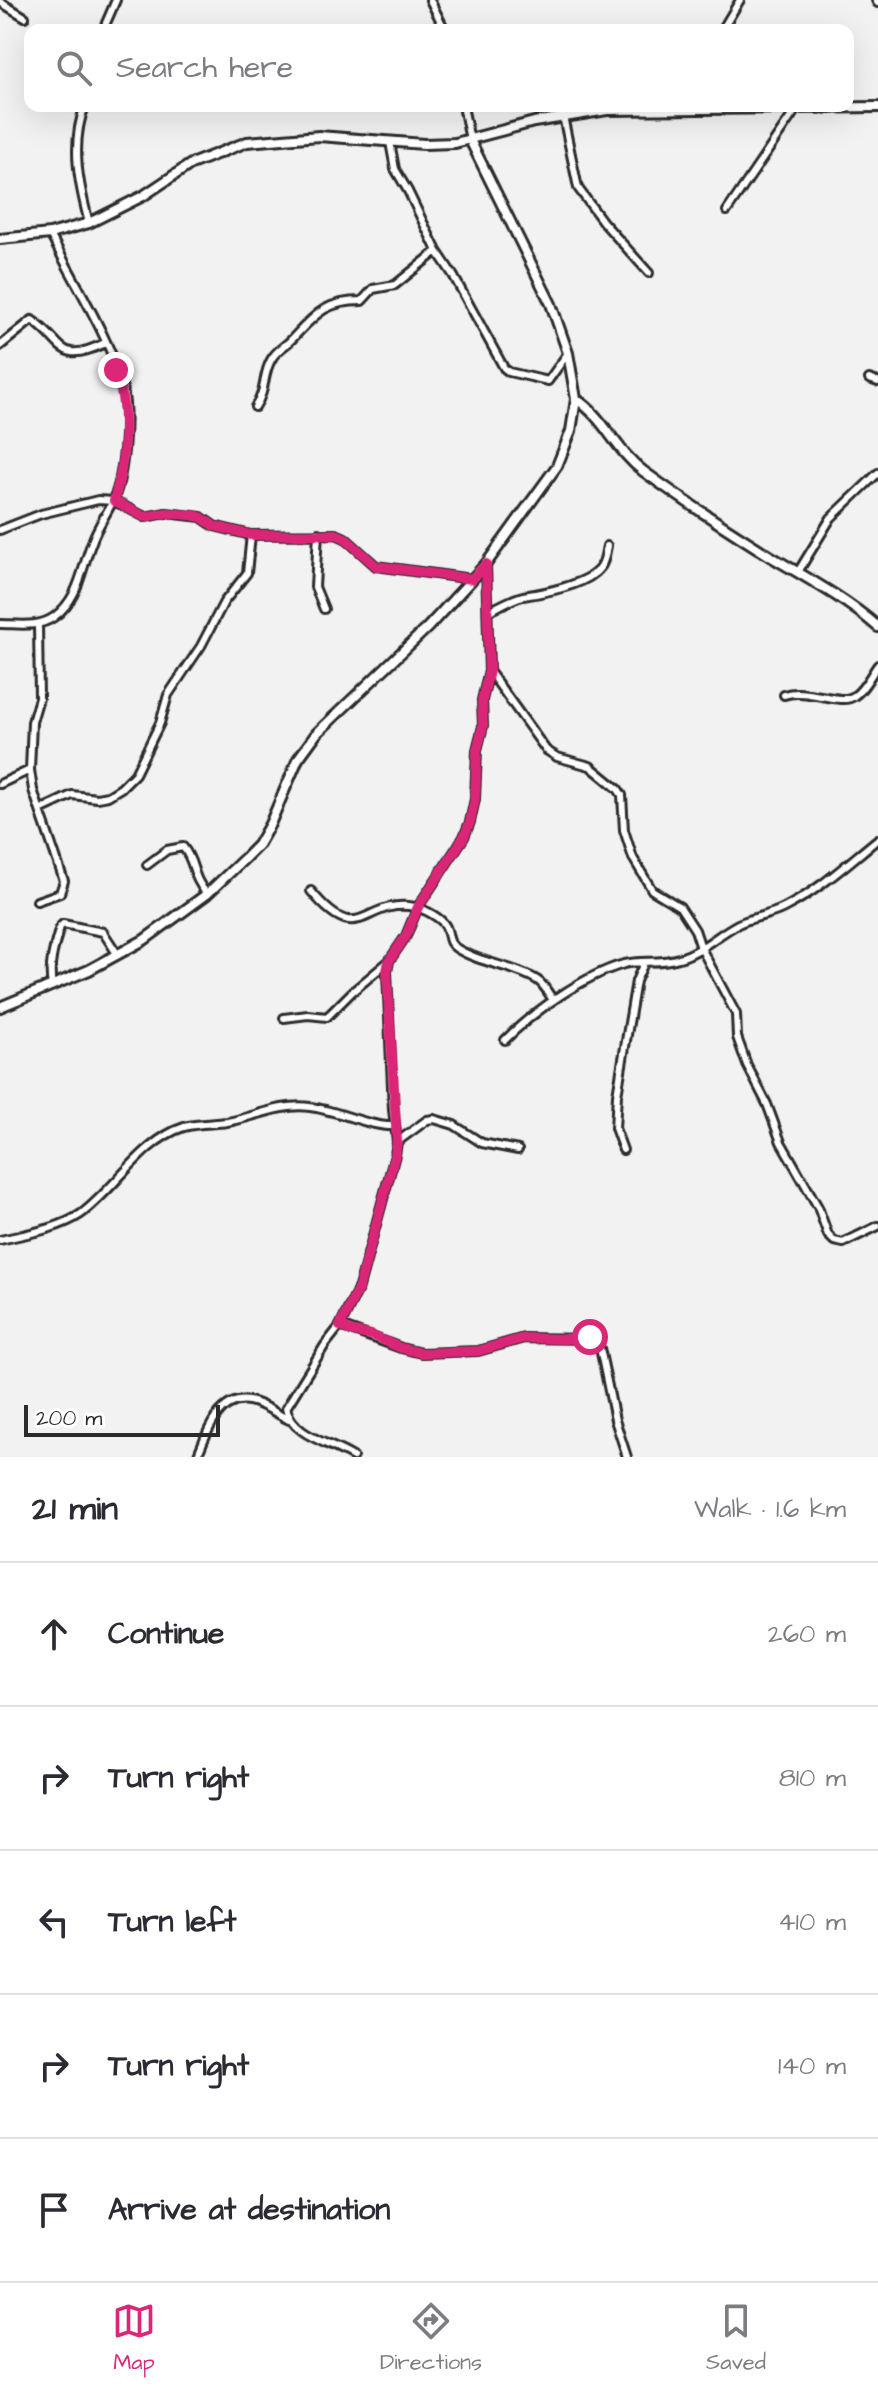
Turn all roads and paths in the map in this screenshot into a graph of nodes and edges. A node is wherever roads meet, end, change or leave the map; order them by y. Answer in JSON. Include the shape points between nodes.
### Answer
{"nodes":[{"id":1,"x":116,"y":0,"type":"edge"},
{"id":2,"x":430,"y":0,"type":"edge"},
{"id":3,"x":740,"y":0,"type":"edge"},
{"id":4,"x":0,"y":2,"type":"edge"},
{"id":5,"x":25,"y":17,"type":"dead end"},
{"id":6,"x":106,"y":24,"type":"edge"},
{"id":7,"x":442,"y":24,"type":"edge"},
{"id":8,"x":726,"y":24,"type":"edge"},
{"id":9,"x":854,"y":107,"type":"edge"},
{"id":10,"x":878,"y":107,"type":"edge"},
{"id":11,"x":83,"y":112,"type":"edge"},
{"id":12,"x":464,"y":112,"type":"edge"},
{"id":13,"x":592,"y":112,"type":"edge"},
{"id":14,"x":794,"y":112,"type":"edge"},
{"id":15,"x":563,"y":116,"type":"junction"},
{"id":16,"x":470,"y":140,"type":"junction"},
{"id":17,"x":390,"y":142,"type":"junction"},
{"id":18,"x":727,"y":211,"type":"dead end"},
{"id":19,"x":89,"y":223,"type":"junction"},
{"id":20,"x":50,"y":234,"type":"junction"},
{"id":21,"x":0,"y":239,"type":"edge"},
{"id":22,"x":437,"y":251,"type":"junction"},
{"id":23,"x":649,"y":273,"type":"dead end"},
{"id":24,"x":105,"y":343,"type":"junction"},
{"id":25,"x":0,"y":346,"type":"edge"},
{"id":26,"x":568,"y":353,"type":"junction"},
{"id":27,"x":869,"y":379,"type":"dead end"},
{"id":28,"x":878,"y":382,"type":"edge"},
{"id":29,"x":576,"y":399,"type":"junction"},
{"id":30,"x":255,"y":407,"type":"dead end"},
{"id":31,"x":878,"y":473,"type":"edge"},
{"id":32,"x":114,"y":501,"type":"junction"},
{"id":33,"x":0,"y":530,"type":"edge"},
{"id":34,"x":318,"y":533,"type":"junction"},
{"id":35,"x":251,"y":535,"type":"junction"},
{"id":36,"x":607,"y":546,"type":"dead end"},
{"id":37,"x":486,"y":564,"type":"junction"},
{"id":38,"x":798,"y":572,"type":"junction"},
{"id":39,"x":472,"y":579,"type":"junction"},
{"id":40,"x":324,"y":609,"type":"dead end"},
{"id":41,"x":489,"y":611,"type":"junction"},
{"id":42,"x":0,"y":624,"type":"edge"},
{"id":43,"x":38,"y":624,"type":"junction"},
{"id":44,"x":878,"y":627,"type":"edge"},
{"id":45,"x":878,"y":665,"type":"edge"},
{"id":46,"x":489,"y":671,"type":"junction"},
{"id":47,"x":784,"y":695,"type":"dead end"},
{"id":48,"x":30,"y":770,"type":"junction"},
{"id":49,"x":0,"y":784,"type":"edge"},
{"id":50,"x":40,"y":810,"type":"junction"},
{"id":51,"x":878,"y":839,"type":"edge"},
{"id":52,"x":147,"y":865,"type":"dead end"},
{"id":53,"x":311,"y":891,"type":"dead end"},
{"id":54,"x":207,"y":894,"type":"junction"},
{"id":55,"x":37,"y":901,"type":"dead end"},
{"id":56,"x":418,"y":907,"type":"junction"},
{"id":57,"x":701,"y":948,"type":"junction"},
{"id":58,"x":118,"y":956,"type":"junction"},
{"id":59,"x":389,"y":961,"type":"junction"},
{"id":60,"x":644,"y":962,"type":"junction"},
{"id":61,"x":52,"y":985,"type":"junction"},
{"id":62,"x":553,"y":1000,"type":"junction"},
{"id":63,"x":0,"y":1007,"type":"edge"},
{"id":64,"x":284,"y":1018,"type":"dead end"},
{"id":65,"x":505,"y":1040,"type":"dead end"},
{"id":66,"x":394,"y":1126,"type":"junction"},
{"id":67,"x":397,"y":1142,"type":"junction"},
{"id":68,"x":518,"y":1150,"type":"dead end"},
{"id":69,"x":623,"y":1150,"type":"dead end"},
{"id":70,"x":878,"y":1226,"type":"edge"},
{"id":71,"x":0,"y":1240,"type":"edge"},
{"id":72,"x":340,"y":1326,"type":"junction"},
{"id":73,"x":289,"y":1420,"type":"junction"},
{"id":74,"x":197,"y":1457,"type":"edge"},
{"id":75,"x":353,"y":1457,"type":"edge"},
{"id":76,"x":627,"y":1457,"type":"edge"}],
"edges":[{"from":1,"to":6,"type":"street"},
{"from":2,"to":7,"type":"street"},
{"from":3,"to":8,"type":"street"},
{"from":4,"to":5,"type":"street"},
{"from":9,"to":10,"type":"main road"},
{"from":11,"to":19,"type":"street","via":[[77,163]]},
{"from":12,"to":16,"type":"street"},
{"from":13,"to":15,"type":"main road"},
{"from":14,"to":18,"type":"street"},
{"from":15,"to":16,"type":"main road"},
{"from":15,"to":23,"type":"street","via":[[578,188]]},
{"from":16,"to":17,"type":"main road"},
{"from":16,"to":26,"type":"main road","via":[[551,304]]},
{"from":17,"to":19,"type":"main road","via":[[319,136],[247,142],[191,164]]},
{"from":17,"to":22,"type":"street","via":[[395,169]]},
{"from":19,"to":20,"type":"main road"},
{"from":20,"to":21,"type":"main road"},
{"from":20,"to":24,"type":"street"},
{"from":22,"to":26,"type":"street","via":[[509,372],[548,381]]},
{"from":22,"to":30,"type":"street","via":[[395,285],[373,289],[362,301],[325,308],[302,325],[273,357]]},
{"from":24,"to":25,"type":"street","via":[[70,352],[32,320]]},
{"from":24,"to":32,"type":"street","via":[[124,396],[122,472]]},
{"from":26,"to":29,"type":"main road"},
{"from":27,"to":28,"type":"street"},
{"from":29,"to":37,"type":"main road","via":[[557,466]]},
{"from":29,"to":38,"type":"main road","via":[[638,467]]},
{"from":31,"to":38,"type":"street","via":[[831,518]]},
{"from":32,"to":33,"type":"street","via":[[70,506]]},
{"from":32,"to":35,"type":"street","via":[[145,517],[191,515]]},
{"from":32,"to":43,"type":"street","via":[[91,543],[73,595],[54,617]]},
{"from":34,"to":35,"type":"street"},
{"from":34,"to":39,"type":"street","via":[[345,538],[376,566]]},
{"from":34,"to":40,"type":"street","via":[[315,587]]},
{"from":35,"to":50,"type":"street","via":[[247,573],[168,695],[135,774],[108,796],[72,795]]},
{"from":36,"to":41,"type":"street","via":[[604,561],[590,576]]},
{"from":37,"to":39,"type":"main road"},
{"from":37,"to":41,"type":"street"},
{"from":38,"to":44,"type":"main road"},
{"from":39,"to":54,"type":"main road","via":[[317,733],[298,759],[258,845]]},
{"from":41,"to":46,"type":"street"},
{"from":42,"to":43,"type":"street"},
{"from":43,"to":48,"type":"street","via":[[39,698]]},
{"from":45,"to":47,"type":"street","via":[[854,697],[804,691]]},
{"from":46,"to":56,"type":"street","via":[[470,822]]},
{"from":46,"to":57,"type":"street","via":[[546,750],[590,766],[618,789],[624,830],[642,876],[652,890],[685,913]]},
{"from":48,"to":49,"type":"street"},
{"from":48,"to":50,"type":"street"},
{"from":50,"to":55,"type":"street","via":[[64,888]]},
{"from":51,"to":57,"type":"street","via":[[783,909],[741,923]]},
{"from":52,"to":54,"type":"street","via":[[167,850],[183,847],[196,882]]},
{"from":53,"to":56,"type":"street","via":[[337,918],[350,921],[400,906]]},
{"from":54,"to":58,"type":"main road"},
{"from":56,"to":59,"type":"street"},
{"from":56,"to":62,"type":"street","via":[[442,922],[453,946],[537,980]]},
{"from":57,"to":60,"type":"street","via":[[679,959]]},
{"from":57,"to":70,"type":"street","via":[[736,1014],[739,1047],[781,1142],[828,1235],[843,1243]]},
{"from":58,"to":61,"type":"main road"},
{"from":58,"to":61,"type":"street","via":[[103,932],[63,924],[52,959]]},
{"from":59,"to":64,"type":"street","via":[[327,1017]]},
{"from":59,"to":66,"type":"street"},
{"from":60,"to":62,"type":"street","via":[[613,969]]},
{"from":60,"to":69,"type":"street","via":[[636,981],[617,1095],[615,1128]]},
{"from":61,"to":63,"type":"main road"},
{"from":62,"to":65,"type":"street"},
{"from":66,"to":67,"type":"street"},
{"from":66,"to":71,"type":"street","via":[[299,1106],[183,1127],[154,1146],[81,1214]]},
{"from":67,"to":68,"type":"street","via":[[434,1119],[482,1143]]},
{"from":67,"to":72,"type":"street","via":[[359,1287]]},
{"from":72,"to":73,"type":"street","via":[[286,1408]]},
{"from":72,"to":76,"type":"street","via":[[421,1353],[478,1351],[524,1338],[594,1339]]},
{"from":73,"to":74,"type":"street","via":[[253,1402],[237,1401],[212,1422]]},
{"from":73,"to":75,"type":"street"}]}
